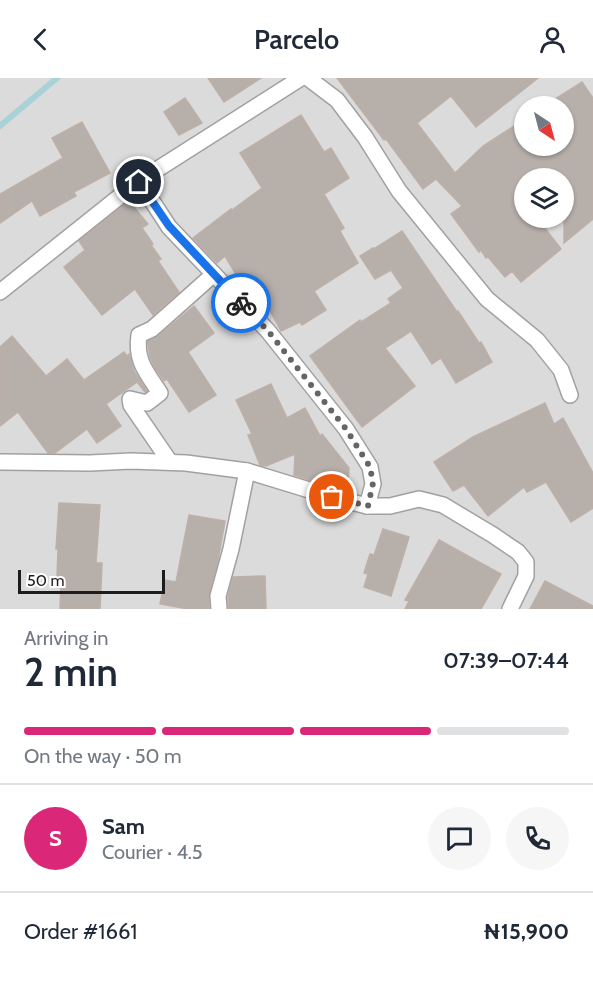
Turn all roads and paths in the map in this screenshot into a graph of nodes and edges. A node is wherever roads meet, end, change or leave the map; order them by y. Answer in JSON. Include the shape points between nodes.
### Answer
{"nodes":[{"id":1,"x":302,"y":78,"type":"edge"},
{"id":2,"x":308,"y":78,"type":"edge"},
{"id":3,"x":139,"y":182,"type":"junction"},
{"id":4,"x":214,"y":274,"type":"junction"},
{"id":5,"x":0,"y":292,"type":"edge"},
{"id":6,"x":570,"y":395,"type":"dead end"},
{"id":7,"x":0,"y":462,"type":"edge"},
{"id":8,"x":170,"y":462,"type":"junction"},
{"id":9,"x":247,"y":471,"type":"junction"},
{"id":10,"x":368,"y":506,"type":"junction"},
{"id":11,"x":219,"y":609,"type":"edge"},
{"id":12,"x":510,"y":609,"type":"edge"}],
"edges":[{"from":1,"to":3,"type":"street"},
{"from":2,"to":6,"type":"street","via":[[337,100],[399,191],[487,299],[537,340],[561,370]]},
{"from":3,"to":4,"type":"street","via":[[169,226]]},
{"from":3,"to":5,"type":"street"},
{"from":4,"to":8,"type":"street","via":[[152,329],[139,335],[140,363],[160,393],[147,403],[130,399],[131,405]]},
{"from":4,"to":10,"type":"street","via":[[268,331],[346,429],[370,467],[373,483]]},
{"from":7,"to":8,"type":"street"},
{"from":8,"to":9,"type":"street"},
{"from":9,"to":10,"type":"street"},
{"from":9,"to":11,"type":"street","via":[[218,596]]},
{"from":10,"to":12,"type":"street","via":[[419,499],[443,505],[518,552],[526,562],[525,576]]}]}
